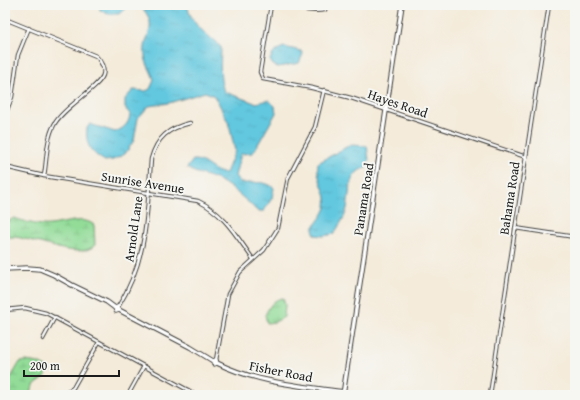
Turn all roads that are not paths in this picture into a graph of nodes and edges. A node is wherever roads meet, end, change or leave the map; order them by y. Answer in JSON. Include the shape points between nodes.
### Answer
{"nodes":[{"id":1,"x":271,"y":5,"type":"edge"},
{"id":2,"x":288,"y":5,"type":"edge"},
{"id":3,"x":327,"y":5,"type":"edge"},
{"id":4,"x":402,"y":5,"type":"edge"},
{"id":5,"x":549,"y":5,"type":"edge"},
{"id":6,"x":5,"y":19,"type":"edge"},
{"id":7,"x":29,"y":28,"type":"junction"},
{"id":8,"x":324,"y":90,"type":"junction"},
{"id":9,"x":386,"y":110,"type":"junction"},
{"id":10,"x":5,"y":115,"type":"edge"},
{"id":11,"x":190,"y":123,"type":"dead end"},
{"id":12,"x":526,"y":157,"type":"junction"},
{"id":13,"x":5,"y":167,"type":"edge"},
{"id":14,"x":44,"y":176,"type":"junction"},
{"id":15,"x":148,"y":192,"type":"junction"},
{"id":16,"x":515,"y":228,"type":"junction"},
{"id":17,"x":575,"y":237,"type":"edge"},
{"id":18,"x":253,"y":259,"type":"junction"},
{"id":19,"x":5,"y":269,"type":"edge"},
{"id":20,"x":117,"y":308,"type":"junction"},
{"id":21,"x":5,"y":310,"type":"edge"},
{"id":22,"x":55,"y":317,"type":"junction"},
{"id":23,"x":43,"y":339,"type":"dead end"},
{"id":24,"x":99,"y":342,"type":"junction"},
{"id":25,"x":215,"y":361,"type":"junction"},
{"id":26,"x":144,"y":366,"type":"junction"},
{"id":27,"x":188,"y":390,"type":"junction"},
{"id":28,"x":68,"y":391,"type":"dead end"},
{"id":29,"x":344,"y":393,"type":"edge"},
{"id":30,"x":128,"y":395,"type":"edge"},
{"id":31,"x":185,"y":395,"type":"edge"},
{"id":32,"x":198,"y":395,"type":"edge"},
{"id":33,"x":490,"y":395,"type":"edge"}],
"edges":[{"from":1,"to":8,"type":"street","name":"Hayes Road","via":[[261,78]]},
{"from":2,"to":3,"type":"street","via":[[298,10],[320,11],[325,10]]},
{"from":4,"to":9,"type":"street","name":"Panama Road"},
{"from":5,"to":12,"type":"street","name":"Bahama Road"},
{"from":6,"to":7,"type":"street"},
{"from":7,"to":10,"type":"street","via":[[18,54],[12,97]]},
{"from":7,"to":14,"type":"street","via":[[96,56],[104,71],[101,79],[67,109],[54,125]]},
{"from":8,"to":9,"type":"street","name":"Hayes Road"},
{"from":8,"to":18,"type":"street","via":[[315,127],[288,178],[278,228],[264,250]]},
{"from":9,"to":12,"type":"street","name":"Hayes Road"},
{"from":9,"to":29,"type":"street","name":"Panama Road"},
{"from":11,"to":15,"type":"street","name":"Arnold Lane","via":[[170,130],[158,141],[151,159]]},
{"from":12,"to":16,"type":"street","name":"Bahama Road"},
{"from":13,"to":14,"type":"street","name":"Sunrise Avenue"},
{"from":14,"to":15,"type":"street","name":"Sunrise Avenue"},
{"from":15,"to":18,"type":"street","name":"Sunrise Avenue","via":[[188,199],[208,206],[225,220]]},
{"from":15,"to":20,"type":"street","name":"Arnold Lane","via":[[141,258],[133,281]]},
{"from":16,"to":17,"type":"street"},
{"from":16,"to":33,"type":"street","name":"Bahama Road"},
{"from":18,"to":25,"type":"street","via":[[240,272],[228,294]]},
{"from":19,"to":20,"type":"street","name":"Fisher Road","via":[[27,268],[48,272]]},
{"from":20,"to":25,"type":"street","name":"Fisher Road"},
{"from":21,"to":22,"type":"street","via":[[31,309]]},
{"from":22,"to":23,"type":"street"},
{"from":22,"to":24,"type":"street"},
{"from":24,"to":26,"type":"street"},
{"from":24,"to":28,"type":"street","via":[[73,388]]},
{"from":25,"to":29,"type":"street","name":"Fisher Road","via":[[257,378]]},
{"from":26,"to":27,"type":"street"},
{"from":26,"to":30,"type":"street"},
{"from":27,"to":31,"type":"street"},
{"from":27,"to":32,"type":"street"}]}
